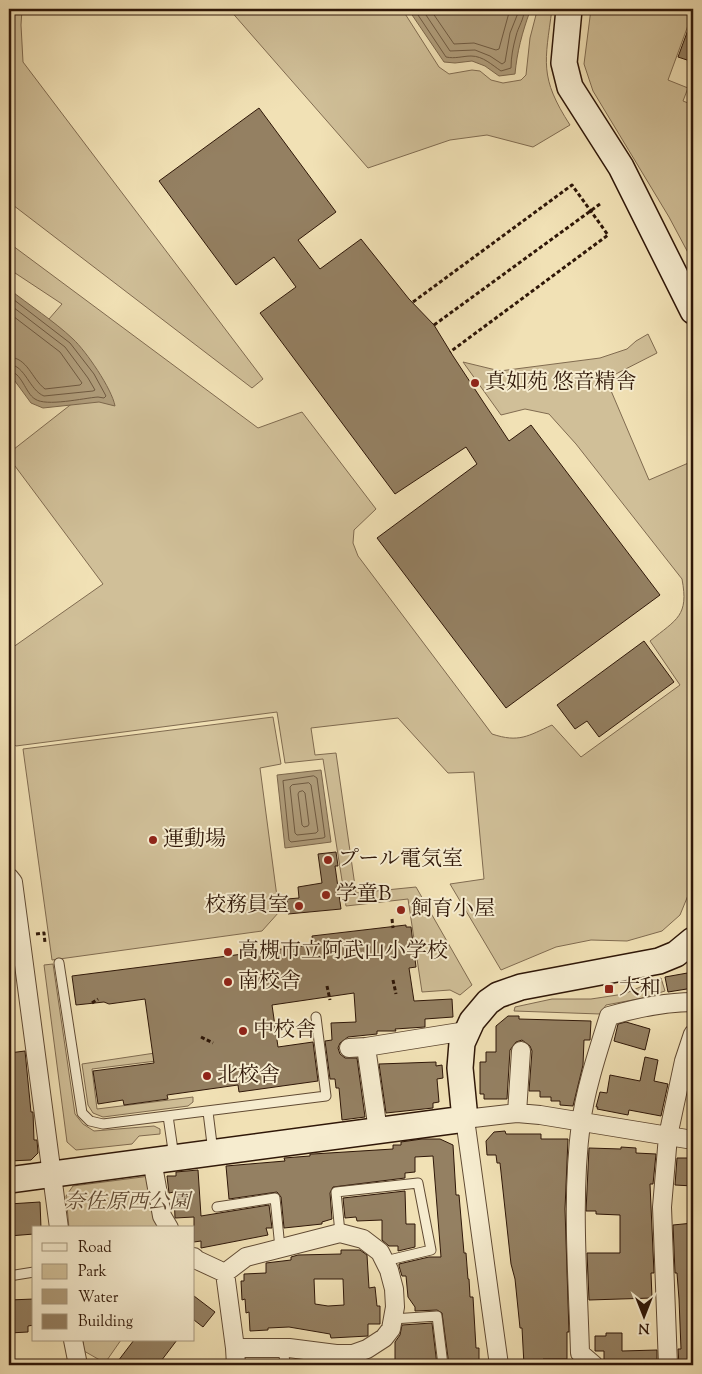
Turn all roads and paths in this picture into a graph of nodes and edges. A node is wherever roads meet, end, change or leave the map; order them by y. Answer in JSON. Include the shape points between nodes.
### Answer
{"nodes":[{"id":1,"x":569,"y":9,"type":"edge"},
{"id":2,"x":600,"y":204,"type":"dead end"},
{"id":3,"x":590,"y":210,"type":"junction"},
{"id":4,"x":413,"y":302,"type":"dead end"},
{"id":5,"x":693,"y":311,"type":"edge"},
{"id":6,"x":434,"y":325,"type":"dead end"},
{"id":7,"x":450,"y":352,"type":"dead end"},
{"id":8,"x":9,"y":877,"type":"edge"},
{"id":9,"x":392,"y":918,"type":"dead end"},
{"id":10,"x":393,"y":928,"type":"dead end"},
{"id":11,"x":39,"y":934,"type":"dead end"},
{"id":12,"x":693,"y":940,"type":"edge"},
{"id":13,"x":45,"y":942,"type":"dead end"},
{"id":14,"x":59,"y":963,"type":"dead end"},
{"id":15,"x":392,"y":980,"type":"dead end"},
{"id":16,"x":327,"y":986,"type":"dead end"},
{"id":17,"x":396,"y":994,"type":"dead end"},
{"id":18,"x":98,"y":999,"type":"dead end"},
{"id":19,"x":330,"y":1000,"type":"dead end"},
{"id":20,"x":693,"y":1002,"type":"edge"},
{"id":21,"x":92,"y":1003,"type":"dead end"},
{"id":22,"x":316,"y":1017,"type":"dead end"},
{"id":23,"x":466,"y":1031,"type":"junction"},
{"id":24,"x":693,"y":1034,"type":"edge"},
{"id":25,"x":201,"y":1037,"type":"dead end"},
{"id":26,"x":212,"y":1043,"type":"dead end"},
{"id":27,"x":521,"y":1051,"type":"dead end"},
{"id":28,"x":208,"y":1112,"type":"junction"},
{"id":29,"x":517,"y":1113,"type":"junction"},
{"id":30,"x":168,"y":1116,"type":"junction"},
{"id":31,"x":465,"y":1119,"type":"junction"},
{"id":32,"x":581,"y":1122,"type":"junction"},
{"id":33,"x":378,"y":1130,"type":"junction"},
{"id":34,"x":668,"y":1136,"type":"junction"},
{"id":35,"x":693,"y":1140,"type":"edge"},
{"id":36,"x":213,"y":1152,"type":"junction"},
{"id":37,"x":163,"y":1159,"type":"junction"},
{"id":38,"x":50,"y":1174,"type":"junction"},
{"id":39,"x":9,"y":1180,"type":"edge"},
{"id":40,"x":217,"y":1207,"type":"dead end"},
{"id":41,"x":59,"y":1226,"type":"edge"},
{"id":42,"x":168,"y":1226,"type":"edge"},
{"id":43,"x":340,"y":1233,"type":"junction"},
{"id":44,"x":280,"y":1248,"type":"junction"},
{"id":45,"x":195,"y":1258,"type":"edge"},
{"id":46,"x":385,"y":1261,"type":"junction"},
{"id":47,"x":32,"y":1272,"type":"edge"},
{"id":48,"x":225,"y":1273,"type":"junction"},
{"id":49,"x":9,"y":1276,"type":"edge"},
{"id":50,"x":394,"y":1319,"type":"junction"},
{"id":51,"x":73,"y":1342,"type":"edge"},
{"id":52,"x":235,"y":1348,"type":"junction"},
{"id":53,"x":282,"y":1348,"type":"junction"},
{"id":54,"x":354,"y":1360,"type":"edge"},
{"id":55,"x":78,"y":1365,"type":"edge"},
{"id":56,"x":236,"y":1365,"type":"edge"},
{"id":57,"x":286,"y":1365,"type":"edge"},
{"id":58,"x":443,"y":1365,"type":"edge"},
{"id":59,"x":498,"y":1365,"type":"edge"},
{"id":60,"x":594,"y":1365,"type":"edge"},
{"id":61,"x":668,"y":1365,"type":"edge"}],
"edges":[{"from":1,"to":5,"type":"street","via":[[564,62],[570,87],[621,167]]},
{"from":2,"to":3,"type":"path"},
{"from":3,"to":4,"type":"path","via":[[572,185]]},
{"from":3,"to":6,"type":"path"},
{"from":3,"to":7,"type":"path","via":[[608,235]]},
{"from":8,"to":38,"type":"street","via":[[13,882]]},
{"from":9,"to":10,"type":"path"},
{"from":11,"to":13,"type":"path","via":[[44,933]]},
{"from":12,"to":23,"type":"street","via":[[676,954],[659,961],[509,990],[484,1006]]},
{"from":14,"to":30,"type":"lane","via":[[82,1113],[90,1121],[103,1124]]},
{"from":15,"to":17,"type":"path"},
{"from":16,"to":19,"type":"path"},
{"from":18,"to":21,"type":"path"},
{"from":20,"to":32,"type":"street","via":[[644,1006],[609,1016]]},
{"from":22,"to":28,"type":"lane","via":[[326,1096]]},
{"from":23,"to":31,"type":"street","via":[[460,1056]]},
{"from":23,"to":33,"type":"street","via":[[358,1047]]},
{"from":24,"to":34,"type":"street"},
{"from":25,"to":26,"type":"path"},
{"from":27,"to":29,"type":"street"},
{"from":28,"to":30,"type":"lane"},
{"from":28,"to":36,"type":"lane"},
{"from":29,"to":31,"type":"street"},
{"from":29,"to":32,"type":"street"},
{"from":30,"to":37,"type":"lane"},
{"from":31,"to":33,"type":"street"},
{"from":31,"to":59,"type":"street"},
{"from":32,"to":34,"type":"street"},
{"from":32,"to":60,"type":"street","via":[[576,1175],[580,1353]]},
{"from":33,"to":36,"type":"street"},
{"from":34,"to":35,"type":"street"},
{"from":34,"to":61,"type":"street","via":[[662,1207]]},
{"from":36,"to":37,"type":"street"},
{"from":37,"to":38,"type":"street"},
{"from":37,"to":42,"type":"street","via":[[162,1216]]},
{"from":38,"to":39,"type":"street"},
{"from":38,"to":41,"type":"street"},
{"from":40,"to":44,"type":"lane","via":[[275,1198]]},
{"from":43,"to":44,"type":"street"},
{"from":43,"to":46,"type":"street","via":[[363,1239],[380,1252]]},
{"from":43,"to":46,"type":"lane","via":[[336,1192],[418,1184],[431,1250]]},
{"from":44,"to":48,"type":"street","via":[[246,1256]]},
{"from":45,"to":48,"type":"street"},
{"from":46,"to":50,"type":"street","via":[[394,1289]]},
{"from":47,"to":49,"type":"lane"},
{"from":48,"to":52,"type":"street"},
{"from":50,"to":54,"type":"street","via":[[384,1338]]},
{"from":50,"to":58,"type":"lane","via":[[437,1316]]},
{"from":51,"to":55,"type":"street"},
{"from":52,"to":53,"type":"street"},
{"from":52,"to":56,"type":"street"},
{"from":53,"to":54,"type":"street","via":[[336,1354]]},
{"from":53,"to":57,"type":"lane"}]}
